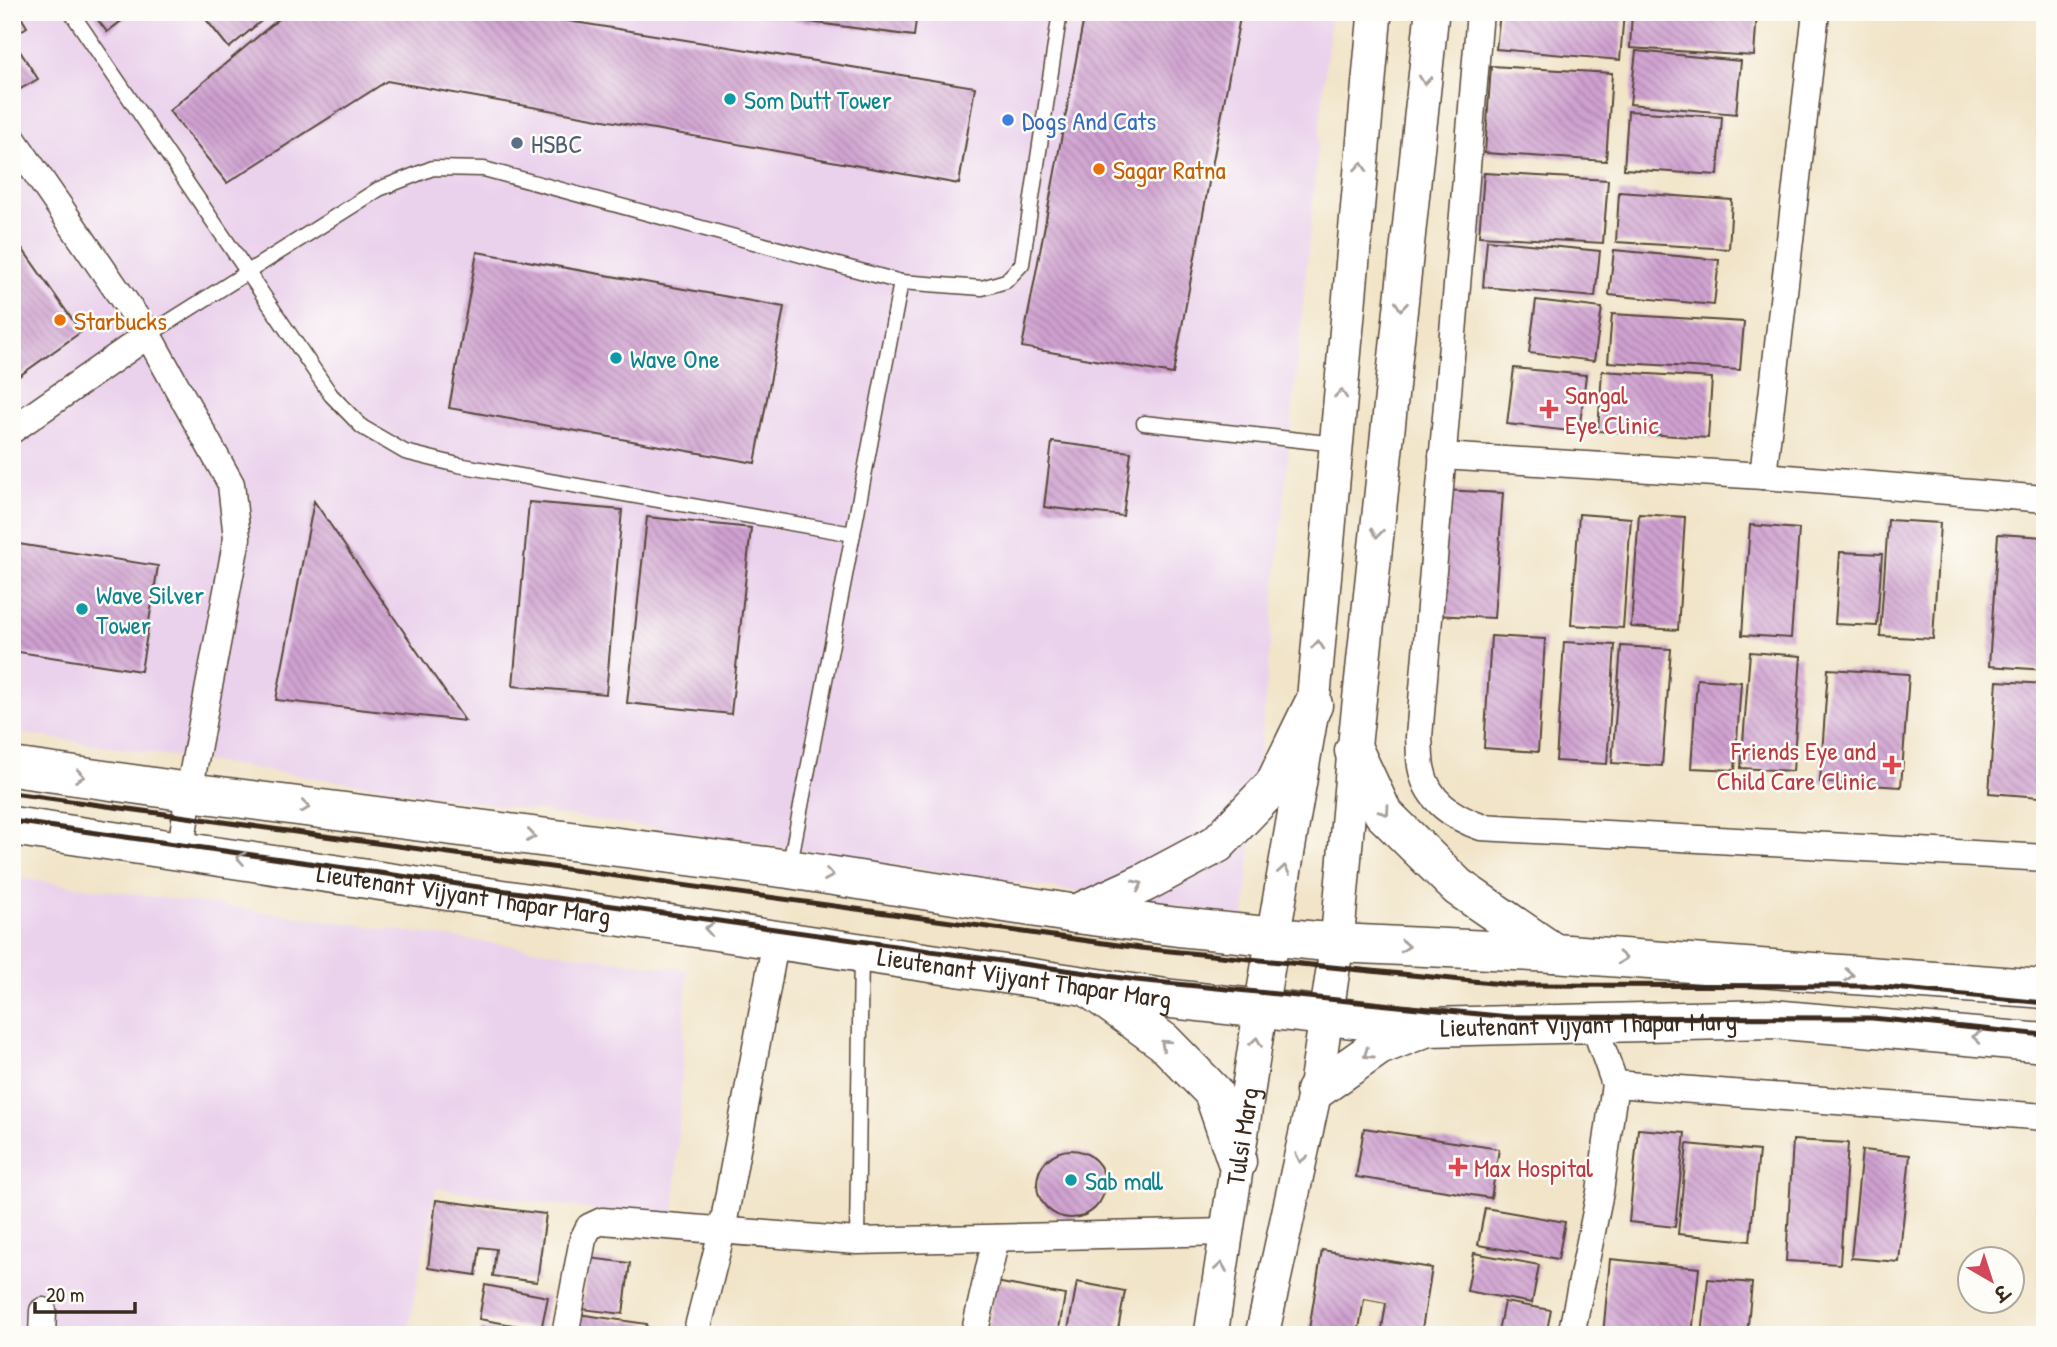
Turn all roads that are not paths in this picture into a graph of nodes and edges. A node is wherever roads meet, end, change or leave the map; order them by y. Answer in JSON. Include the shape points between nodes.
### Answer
{"nodes":[{"id":1,"x":72,"y":12,"type":"edge"},
{"id":2,"x":1060,"y":12,"type":"edge"},
{"id":3,"x":1375,"y":12,"type":"edge"},
{"id":4,"x":1432,"y":12,"type":"edge"},
{"id":5,"x":1480,"y":12,"type":"edge"},
{"id":6,"x":1816,"y":12,"type":"edge"},
{"id":7,"x":12,"y":138,"type":"edge"},
{"id":8,"x":247,"y":272,"type":"junction"},
{"id":9,"x":901,"y":282,"type":"junction"},
{"id":10,"x":148,"y":335,"type":"junction"},
{"id":11,"x":1144,"y":423,"type":"dead end"},
{"id":12,"x":12,"y":429,"type":"edge"},
{"id":13,"x":1336,"y":444,"type":"junction"},
{"id":14,"x":1442,"y":456,"type":"junction"},
{"id":15,"x":1763,"y":476,"type":"junction"},
{"id":16,"x":2045,"y":499,"type":"edge"},
{"id":17,"x":853,"y":534,"type":"junction"},
{"id":18,"x":1313,"y":705,"type":"junction"},
{"id":19,"x":1353,"y":751,"type":"junction"},
{"id":20,"x":12,"y":766,"type":"edge"},
{"id":21,"x":189,"y":792,"type":"junction"},
{"id":22,"x":12,"y":826,"type":"edge"},
{"id":23,"x":181,"y":849,"type":"junction"},
{"id":24,"x":2045,"y":858,"type":"edge"},
{"id":25,"x":789,"y":869,"type":"junction"},
{"id":26,"x":1076,"y":914,"type":"junction"},
{"id":27,"x":1273,"y":937,"type":"junction"},
{"id":28,"x":776,"y":939,"type":"junction"},
{"id":29,"x":1336,"y":943,"type":"junction"},
{"id":30,"x":861,"y":951,"type":"junction"},
{"id":31,"x":1554,"y":953,"type":"junction"},
{"id":32,"x":1086,"y":986,"type":"junction"},
{"id":33,"x":2045,"y":989,"type":"edge"},
{"id":34,"x":1261,"y":1008,"type":"junction"},
{"id":35,"x":1326,"y":1014,"type":"junction"},
{"id":36,"x":1594,"y":1025,"type":"junction"},
{"id":37,"x":1427,"y":1027,"type":"junction"},
{"id":38,"x":2045,"y":1043,"type":"edge"},
{"id":39,"x":1615,"y":1084,"type":"junction"},
{"id":40,"x":1315,"y":1091,"type":"junction"},
{"id":41,"x":2045,"y":1117,"type":"edge"},
{"id":42,"x":1237,"y":1161,"type":"junction"},
{"id":43,"x":722,"y":1231,"type":"junction"},
{"id":44,"x":1227,"y":1233,"type":"junction"},
{"id":45,"x":996,"y":1238,"type":"junction"},
{"id":46,"x":857,"y":1241,"type":"junction"},
{"id":47,"x":565,"y":1335,"type":"edge"},
{"id":48,"x":696,"y":1335,"type":"edge"},
{"id":49,"x":974,"y":1335,"type":"edge"},
{"id":50,"x":1211,"y":1335,"type":"edge"},
{"id":51,"x":1262,"y":1335,"type":"edge"},
{"id":52,"x":1571,"y":1335,"type":"edge"}],
"edges":[{"from":1,"to":8,"type":"lane"},
{"from":2,"to":9,"type":"lane","via":[[1022,264],[1006,281],[982,288]]},
{"from":13,"to":3,"type":"street","name":"Tulsi Marg","one_way":true},
{"from":4,"to":19,"type":"street","one_way":true},
{"from":5,"to":14,"type":"street"},
{"from":6,"to":15,"type":"street"},
{"from":7,"to":10,"type":"street"},
{"from":8,"to":9,"type":"lane","via":[[379,189],[433,168],[484,169]]},
{"from":8,"to":10,"type":"lane"},
{"from":8,"to":17,"type":"lane","via":[[331,395],[362,427],[405,452]]},
{"from":9,"to":17,"type":"lane"},
{"from":10,"to":12,"type":"street"},
{"from":10,"to":21,"type":"street","via":[[231,484],[237,538]]},
{"from":11,"to":13,"type":"lane"},
{"from":18,"to":13,"type":"street","name":"Tulsi Marg","one_way":true},
{"from":14,"to":15,"type":"street"},
{"from":14,"to":24,"type":"street","via":[[1419,737],[1422,773],[1436,799],[1458,819],[1481,827]]},
{"from":15,"to":16,"type":"street"},
{"from":17,"to":25,"type":"lane"},
{"from":26,"to":18,"type":"main road","one_way":true,"via":[[1217,844],[1274,785]]},
{"from":27,"to":18,"type":"street","name":"Tulsi Marg","one_way":true},
{"from":19,"to":29,"type":"street"},
{"from":19,"to":31,"type":"main road","one_way":true,"via":[[1383,813],[1458,887]]},
{"from":20,"to":21,"type":"main road","name":"Lieutenant Vijyant Thapar Marg","one_way":true},
{"from":21,"to":23,"type":"street"},
{"from":21,"to":25,"type":"main road","name":"Lieutenant Vijyant Thapar Marg","one_way":true},
{"from":22,"to":23,"type":"main road","name":"Lieutenant Vijyant Thapar Marg"},
{"from":28,"to":23,"type":"main road","name":"Lieutenant Vijyant Thapar Marg","one_way":true},
{"from":25,"to":26,"type":"main road","name":"Lieutenant Vijyant Thapar Marg","one_way":true},
{"from":26,"to":27,"type":"main road","name":"Lieutenant Vijyant Thapar Marg"},
{"from":27,"to":29,"type":"main road","name":"Lieutenant Vijyant Thapar Marg"},
{"from":27,"to":34,"type":"street","name":"Tulsi Marg"},
{"from":28,"to":30,"type":"main road","name":"Lieutenant Vijyant Thapar Marg"},
{"from":28,"to":43,"type":"street"},
{"from":29,"to":31,"type":"main road","name":"Lieutenant Vijyant Thapar Marg","one_way":true},
{"from":29,"to":35,"type":"street"},
{"from":30,"to":32,"type":"main road","name":"Lieutenant Vijyant Thapar Marg"},
{"from":30,"to":46,"type":"lane"},
{"from":31,"to":33,"type":"main road","name":"Lieutenant Vijyant Thapar Marg","one_way":true},
{"from":32,"to":34,"type":"main road","name":"Lieutenant Vijyant Thapar Marg"},
{"from":42,"to":32,"type":"main road","one_way":true,"via":[[1213,1093],[1164,1042]]},
{"from":34,"to":35,"type":"main road","name":"Lieutenant Vijyant Thapar Marg"},
{"from":42,"to":34,"type":"street","name":"Tulsi Marg","one_way":true},
{"from":35,"to":37,"type":"main road","name":"Lieutenant Vijyant Thapar Marg"},
{"from":35,"to":40,"type":"street"},
{"from":36,"to":37,"type":"main road","name":"Lieutenant Vijyant Thapar Marg"},
{"from":38,"to":36,"type":"main road","name":"Lieutenant Vijyant Thapar Marg","one_way":true,"via":[[1772,1019]]},
{"from":36,"to":39,"type":"street"},
{"from":37,"to":40,"type":"main road","one_way":true,"via":[[1379,1046]]},
{"from":39,"to":41,"type":"street"},
{"from":39,"to":52,"type":"street","via":[[1600,1192]]},
{"from":40,"to":51,"type":"street","one_way":true},
{"from":42,"to":44,"type":"street","name":"Tulsi Marg"},
{"from":43,"to":46,"type":"street"},
{"from":43,"to":47,"type":"street","via":[[601,1221],[589,1227]]},
{"from":43,"to":48,"type":"street"},
{"from":44,"to":45,"type":"street"},
{"from":50,"to":44,"type":"street","name":"Tulsi Marg","one_way":true},
{"from":45,"to":46,"type":"street"},
{"from":45,"to":49,"type":"street"}]}
